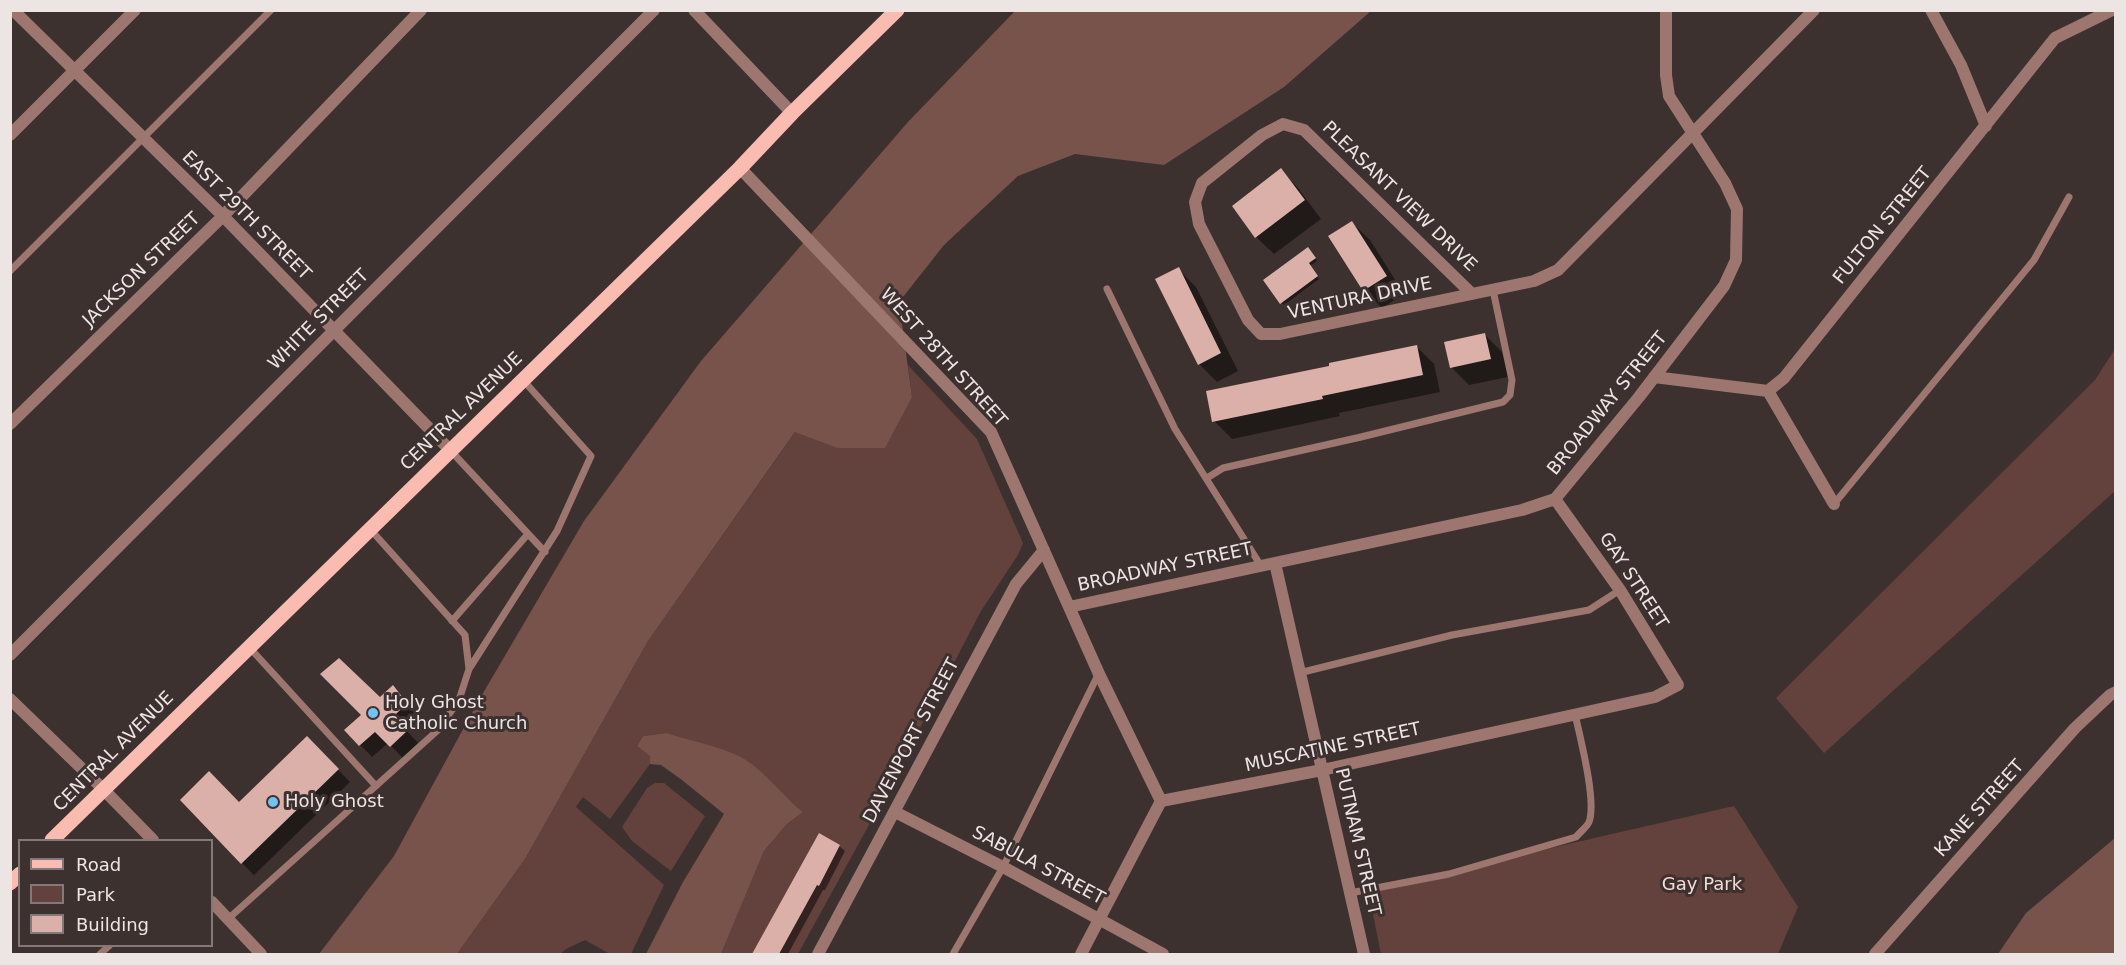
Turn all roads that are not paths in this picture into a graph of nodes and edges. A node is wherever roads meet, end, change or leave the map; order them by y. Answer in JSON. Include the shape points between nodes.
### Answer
{"nodes":[{"id":1,"x":13,"y":10,"type":"edge"},
{"id":2,"x":135,"y":10,"type":"edge"},
{"id":3,"x":272,"y":10,"type":"edge"},
{"id":4,"x":421,"y":10,"type":"edge"},
{"id":5,"x":654,"y":10,"type":"edge"},
{"id":6,"x":694,"y":10,"type":"edge"},
{"id":7,"x":897,"y":10,"type":"edge"},
{"id":8,"x":1666,"y":10,"type":"edge"},
{"id":9,"x":1814,"y":10,"type":"edge"},
{"id":10,"x":1931,"y":10,"type":"edge"},
{"id":11,"x":2112,"y":10,"type":"edge"},
{"id":12,"x":75,"y":71,"type":"junction"},
{"id":13,"x":792,"y":113,"type":"junction"},
{"id":14,"x":1986,"y":126,"type":"junction"},
{"id":15,"x":1692,"y":134,"type":"junction"},
{"id":16,"x":10,"y":135,"type":"edge"},
{"id":17,"x":144,"y":138,"type":"junction"},
{"id":18,"x":740,"y":168,"type":"junction"},
{"id":19,"x":2069,"y":197,"type":"dead end"},
{"id":20,"x":223,"y":216,"type":"junction"},
{"id":21,"x":10,"y":271,"type":"edge"},
{"id":22,"x":1107,"y":289,"type":"dead end"},
{"id":23,"x":1493,"y":290,"type":"junction"},
{"id":24,"x":1472,"y":294,"type":"junction"},
{"id":25,"x":334,"y":331,"type":"junction"},
{"id":26,"x":1261,"y":334,"type":"joint"},
{"id":27,"x":1654,"y":377,"type":"junction"},
{"id":28,"x":523,"y":380,"type":"junction"},
{"id":29,"x":1768,"y":391,"type":"junction"},
{"id":30,"x":10,"y":424,"type":"edge"},
{"id":31,"x":450,"y":450,"type":"junction"},
{"id":32,"x":1207,"y":478,"type":"junction"},
{"id":33,"x":1556,"y":499,"type":"junction"},
{"id":34,"x":1834,"y":504,"type":"joint"},
{"id":35,"x":370,"y":529,"type":"junction"},
{"id":36,"x":528,"y":534,"type":"junction"},
{"id":37,"x":1044,"y":550,"type":"junction"},
{"id":38,"x":545,"y":552,"type":"junction"},
{"id":39,"x":1275,"y":563,"type":"junction"},
{"id":40,"x":1262,"y":566,"type":"junction"},
{"id":41,"x":1620,"y":590,"type":"junction"},
{"id":42,"x":1070,"y":607,"type":"junction"},
{"id":43,"x":452,"y":621,"type":"junction"},
{"id":44,"x":249,"y":647,"type":"junction"},
{"id":45,"x":10,"y":655,"type":"edge"},
{"id":46,"x":469,"y":669,"type":"junction"},
{"id":47,"x":1299,"y":673,"type":"junction"},
{"id":48,"x":1099,"y":674,"type":"junction"},
{"id":49,"x":1678,"y":685,"type":"joint"},
{"id":50,"x":2115,"y":692,"type":"edge"},
{"id":51,"x":10,"y":699,"type":"edge"},
{"id":52,"x":1575,"y":714,"type":"junction"},
{"id":53,"x":1322,"y":770,"type":"junction"},
{"id":54,"x":376,"y":786,"type":"junction"},
{"id":55,"x":103,"y":789,"type":"junction"},
{"id":56,"x":1161,"y":801,"type":"junction"},
{"id":57,"x":895,"y":812,"type":"junction"},
{"id":58,"x":53,"y":839,"type":"edge"},
{"id":59,"x":152,"y":839,"type":"edge"},
{"id":60,"x":1003,"y":867,"type":"junction"},
{"id":61,"x":1350,"y":893,"type":"junction"},
{"id":62,"x":213,"y":903,"type":"edge"},
{"id":63,"x":228,"y":919,"type":"junction"},
{"id":64,"x":1101,"y":919,"type":"junction"},
{"id":65,"x":261,"y":954,"type":"edge"},
{"id":66,"x":819,"y":954,"type":"edge"},
{"id":67,"x":953,"y":954,"type":"edge"},
{"id":68,"x":1081,"y":954,"type":"edge"},
{"id":69,"x":1163,"y":954,"type":"edge"},
{"id":70,"x":1364,"y":954,"type":"edge"},
{"id":71,"x":1875,"y":954,"type":"edge"}],
"edges":[{"from":1,"to":12,"type":"street","name":"EAST 29TH STREET"},
{"from":2,"to":12,"type":"street"},
{"from":3,"to":17,"type":"lane"},
{"from":4,"to":20,"type":"street","name":"JACKSON STREET"},
{"from":5,"to":25,"type":"street","name":"WHITE STREET"},
{"from":6,"to":13,"type":"street"},
{"from":7,"to":13,"type":"main road","name":"CENTRAL AVENUE"},
{"from":8,"to":15,"type":"street","name":"BROADWAY STREET","via":[[1669,96]]},
{"from":9,"to":15,"type":"street","name":"VENTURA DRIVE"},
{"from":10,"to":14,"type":"street","via":[[1961,65]]},
{"from":11,"to":14,"type":"street","name":"FULTON STREET","via":[[2055,38]]},
{"from":12,"to":16,"type":"street"},
{"from":12,"to":17,"type":"street","name":"EAST 29TH STREET"},
{"from":13,"to":18,"type":"main road","name":"CENTRAL AVENUE"},
{"from":14,"to":29,"type":"street","name":"FULTON STREET","via":[[1784,378]]},
{"from":15,"to":23,"type":"street","name":"VENTURA DRIVE","via":[[1558,270],[1534,281]]},
{"from":15,"to":27,"type":"street","name":"BROADWAY STREET","via":[[1725,183],[1737,209],[1736,260],[1724,285]]},
{"from":17,"to":20,"type":"street","name":"EAST 29TH STREET"},
{"from":17,"to":21,"type":"lane"},
{"from":18,"to":28,"type":"main road","name":"CENTRAL AVENUE"},
{"from":18,"to":37,"type":"street","name":"WEST 28TH STREET","via":[[991,432]]},
{"from":19,"to":34,"type":"lane","via":[[2034,260]]},
{"from":20,"to":25,"type":"street","name":"EAST 29TH STREET"},
{"from":20,"to":30,"type":"street","name":"JACKSON STREET"},
{"from":22,"to":32,"type":"lane","via":[[1175,429]]},
{"from":23,"to":24,"type":"street","name":"VENTURA DRIVE"},
{"from":23,"to":32,"type":"lane","via":[[1512,380],[1510,395],[1503,402],[1223,468]]},
{"from":24,"to":26,"type":"street","name":"VENTURA DRIVE","via":[[1280,334]]},
{"from":24,"to":26,"type":"street","name":"PLEASANT VIEW DRIVE","via":[[1304,130],[1283,124],[1262,135],[1202,183],[1195,202],[1199,224],[1248,320]]},
{"from":25,"to":31,"type":"street","name":"EAST 29TH STREET"},
{"from":25,"to":45,"type":"street","name":"WHITE STREET"},
{"from":27,"to":29,"type":"street"},
{"from":27,"to":33,"type":"street","name":"BROADWAY STREET"},
{"from":28,"to":31,"type":"main road","name":"CENTRAL AVENUE"},
{"from":28,"to":38,"type":"lane","via":[[591,456]]},
{"from":29,"to":34,"type":"street"},
{"from":31,"to":35,"type":"main road","name":"CENTRAL AVENUE"},
{"from":31,"to":36,"type":"lane"},
{"from":32,"to":40,"type":"lane"},
{"from":33,"to":39,"type":"street","name":"BROADWAY STREET","via":[[1522,510]]},
{"from":33,"to":41,"type":"street","name":"GAY STREET"},
{"from":35,"to":43,"type":"lane"},
{"from":35,"to":44,"type":"main road","name":"CENTRAL AVENUE"},
{"from":36,"to":38,"type":"lane"},
{"from":36,"to":43,"type":"lane"},
{"from":37,"to":42,"type":"street","name":"WEST 28TH STREET"},
{"from":37,"to":57,"type":"street","name":"DAVENPORT STREET","via":[[1016,584]]},
{"from":38,"to":46,"type":"lane"},
{"from":39,"to":40,"type":"street","name":"BROADWAY STREET"},
{"from":39,"to":47,"type":"street","name":"PUTNAM STREET"},
{"from":40,"to":42,"type":"street","name":"BROADWAY STREET"},
{"from":41,"to":47,"type":"lane","via":[[1589,610],[1452,635]]},
{"from":41,"to":49,"type":"street","name":"GAY STREET"},
{"from":42,"to":48,"type":"street","name":"WEST 28TH STREET"},
{"from":43,"to":46,"type":"lane","via":[[465,635]]},
{"from":44,"to":54,"type":"lane"},
{"from":44,"to":55,"type":"main road","name":"CENTRAL AVENUE"},
{"from":46,"to":54,"type":"lane","via":[[459,700],[438,730]]},
{"from":47,"to":53,"type":"street","name":"PUTNAM STREET"},
{"from":48,"to":56,"type":"street","name":"WEST 28TH STREET"},
{"from":48,"to":60,"type":"lane"},
{"from":49,"to":52,"type":"street","name":"MUSCATINE STREET","via":[[1655,697]]},
{"from":50,"to":71,"type":"street","name":"KANE STREET","via":[[2075,728]]},
{"from":51,"to":55,"type":"street"},
{"from":52,"to":53,"type":"street","name":"MUSCATINE STREET"},
{"from":52,"to":61,"type":"lane","via":[[1591,799],[1589,822],[1576,837],[1449,874]]},
{"from":53,"to":56,"type":"street","name":"MUSCATINE STREET"},
{"from":53,"to":61,"type":"street","name":"PUTNAM STREET"},
{"from":54,"to":63,"type":"lane"},
{"from":55,"to":58,"type":"main road","name":"CENTRAL AVENUE"},
{"from":55,"to":59,"type":"street"},
{"from":56,"to":64,"type":"street"},
{"from":57,"to":60,"type":"street","name":"SABULA STREET"},
{"from":57,"to":66,"type":"street","name":"DAVENPORT STREET"},
{"from":60,"to":64,"type":"street","name":"SABULA STREET"},
{"from":60,"to":67,"type":"lane"},
{"from":61,"to":70,"type":"street","name":"PUTNAM STREET"},
{"from":62,"to":63,"type":"street"},
{"from":63,"to":65,"type":"street"},
{"from":64,"to":68,"type":"street"},
{"from":64,"to":69,"type":"street","name":"SABULA STREET"}]}
